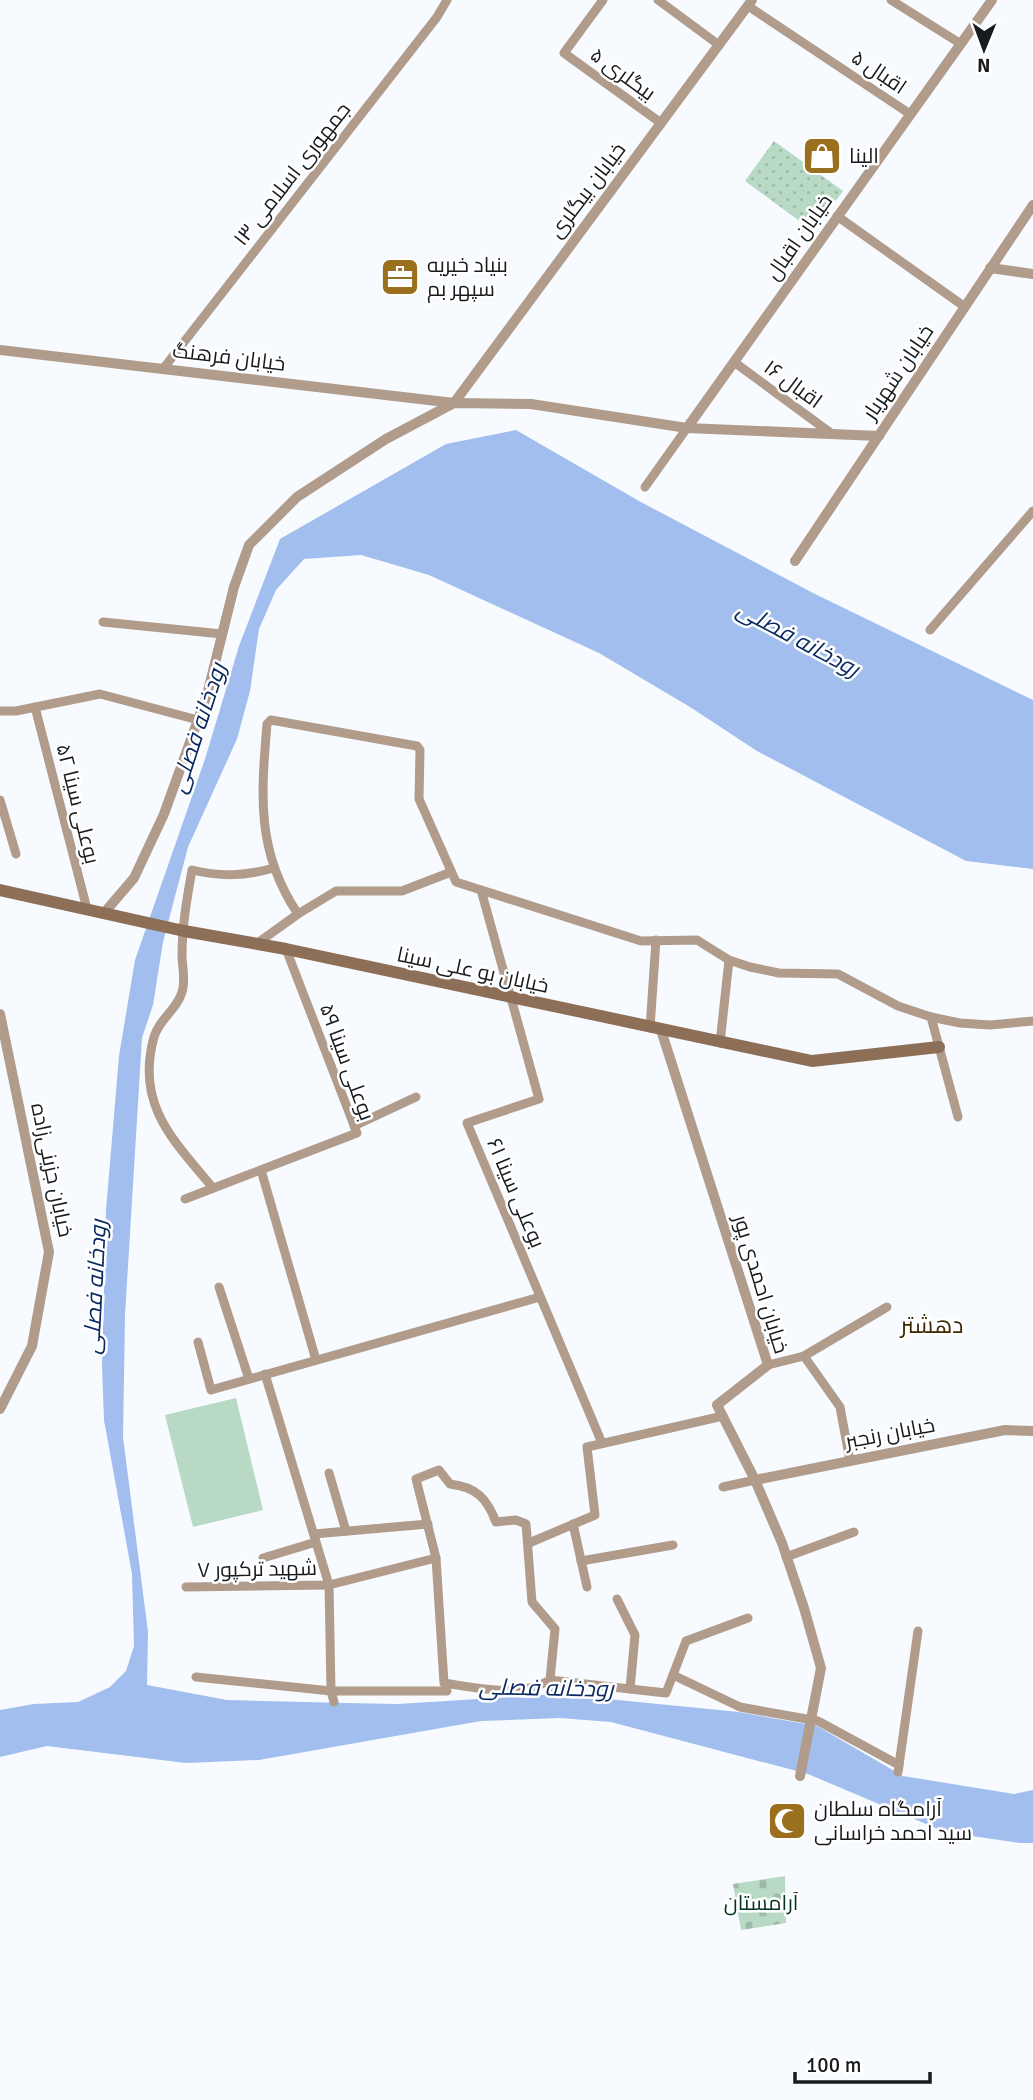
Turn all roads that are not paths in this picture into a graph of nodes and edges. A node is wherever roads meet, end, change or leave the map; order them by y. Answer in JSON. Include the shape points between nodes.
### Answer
{"nodes":[{"id":1,"x":447,"y":0,"type":"edge"},
{"id":2,"x":603,"y":0,"type":"edge"},
{"id":3,"x":657,"y":0,"type":"edge"},
{"id":4,"x":891,"y":0,"type":"edge"},
{"id":5,"x":992,"y":0,"type":"edge"},
{"id":6,"x":750,"y":3,"type":"edge"},
{"id":7,"x":961,"y":44,"type":"junction"},
{"id":8,"x":719,"y":45,"type":"junction"},
{"id":9,"x":910,"y":114,"type":"junction"},
{"id":10,"x":661,"y":123,"type":"junction"},
{"id":11,"x":1033,"y":205,"type":"edge"},
{"id":12,"x":837,"y":216,"type":"junction"},
{"id":13,"x":990,"y":268,"type":"junction"},
{"id":14,"x":1033,"y":274,"type":"edge"},
{"id":15,"x":965,"y":307,"type":"junction"},
{"id":16,"x":0,"y":350,"type":"edge"},
{"id":17,"x":734,"y":362,"type":"junction"},
{"id":18,"x":163,"y":369,"type":"junction"},
{"id":19,"x":454,"y":402,"type":"junction"},
{"id":20,"x":687,"y":428,"type":"junction"},
{"id":21,"x":832,"y":434,"type":"junction"},
{"id":22,"x":878,"y":436,"type":"junction"},
{"id":23,"x":645,"y":487,"type":"dead end"},
{"id":24,"x":1033,"y":511,"type":"edge"},
{"id":25,"x":795,"y":561,"type":"dead end"},
{"id":26,"x":103,"y":622,"type":"dead end"},
{"id":27,"x":930,"y":630,"type":"dead end"},
{"id":28,"x":222,"y":634,"type":"junction"},
{"id":29,"x":35,"y":707,"type":"junction"},
{"id":30,"x":0,"y":711,"type":"edge"},
{"id":31,"x":198,"y":720,"type":"junction"},
{"id":32,"x":0,"y":800,"type":"edge"},
{"id":33,"x":16,"y":854,"type":"dead end"},
{"id":34,"x":274,"y":868,"type":"junction"},
{"id":35,"x":451,"y":872,"type":"junction"},
{"id":36,"x":0,"y":890,"type":"edge"},
{"id":37,"x":481,"y":890,"type":"junction"},
{"id":38,"x":87,"y":909,"type":"junction"},
{"id":39,"x":104,"y":913,"type":"junction"},
{"id":40,"x":298,"y":914,"type":"junction"},
{"id":41,"x":184,"y":931,"type":"junction"},
{"id":42,"x":656,"y":940,"type":"junction"},
{"id":43,"x":256,"y":944,"type":"junction"},
{"id":44,"x":286,"y":949,"type":"junction"},
{"id":45,"x":729,"y":960,"type":"junction"},
{"id":46,"x":512,"y":998,"type":"junction"},
{"id":47,"x":0,"y":1014,"type":"edge"},
{"id":48,"x":931,"y":1017,"type":"junction"},
{"id":49,"x":1033,"y":1021,"type":"edge"},
{"id":50,"x":655,"y":1029,"type":"junction"},
{"id":51,"x":3,"y":1040,"type":"edge"},
{"id":52,"x":720,"y":1042,"type":"junction"},
{"id":53,"x":939,"y":1047,"type":"junction"},
{"id":54,"x":416,"y":1097,"type":"dead end"},
{"id":55,"x":957,"y":1117,"type":"dead end"},
{"id":56,"x":354,"y":1126,"type":"junction"},
{"id":57,"x":261,"y":1170,"type":"junction"},
{"id":58,"x":213,"y":1188,"type":"junction"},
{"id":59,"x":185,"y":1199,"type":"dead end"},
{"id":60,"x":219,"y":1287,"type":"dead end"},
{"id":61,"x":540,"y":1297,"type":"junction"},
{"id":62,"x":887,"y":1307,"type":"dead end"},
{"id":63,"x":198,"y":1342,"type":"dead end"},
{"id":64,"x":804,"y":1356,"type":"junction"},
{"id":65,"x":316,"y":1360,"type":"junction"},
{"id":66,"x":768,"y":1365,"type":"junction"},
{"id":67,"x":265,"y":1374,"type":"junction"},
{"id":68,"x":249,"y":1379,"type":"junction"},
{"id":69,"x":0,"y":1409,"type":"edge"},
{"id":70,"x":723,"y":1416,"type":"junction"},
{"id":71,"x":1033,"y":1431,"type":"edge"},
{"id":72,"x":602,"y":1443,"type":"junction"},
{"id":73,"x":850,"y":1461,"type":"junction"},
{"id":74,"x":329,"y":1473,"type":"dead end"},
{"id":75,"x":755,"y":1480,"type":"junction"},
{"id":76,"x":723,"y":1487,"type":"dead end"},
{"id":77,"x":428,"y":1524,"type":"junction"},
{"id":78,"x":573,"y":1524,"type":"junction"},
{"id":79,"x":346,"y":1531,"type":"junction"},
{"id":80,"x":853,"y":1532,"type":"dead end"},
{"id":81,"x":315,"y":1538,"type":"junction"},
{"id":82,"x":529,"y":1543,"type":"junction"},
{"id":83,"x":673,"y":1545,"type":"dead end"},
{"id":84,"x":786,"y":1557,"type":"junction"},
{"id":85,"x":263,"y":1558,"type":"dead end"},
{"id":86,"x":436,"y":1558,"type":"junction"},
{"id":87,"x":581,"y":1560,"type":"junction"},
{"id":88,"x":329,"y":1586,"type":"junction"},
{"id":89,"x":186,"y":1587,"type":"dead end"},
{"id":90,"x":587,"y":1587,"type":"dead end"},
{"id":91,"x":617,"y":1599,"type":"dead end"},
{"id":92,"x":748,"y":1618,"type":"dead end"},
{"id":93,"x":919,"y":1631,"type":"dead end"},
{"id":94,"x":673,"y":1675,"type":"junction"},
{"id":95,"x":196,"y":1677,"type":"dead end"},
{"id":96,"x":550,"y":1680,"type":"junction"},
{"id":97,"x":630,"y":1689,"type":"junction"},
{"id":98,"x":331,"y":1691,"type":"junction"},
{"id":99,"x":446,"y":1691,"type":"junction"},
{"id":100,"x":554,"y":1694,"type":"dead end"},
{"id":101,"x":334,"y":1702,"type":"dead end"},
{"id":102,"x":811,"y":1721,"type":"junction"},
{"id":103,"x":800,"y":1774,"type":"dead end"}],
"edges":[{"from":1,"to":18,"type":"street","name":"جمهوری اسلامی ۱۳"},
{"from":2,"to":10,"type":"street","name":"بیگلری ۵","via":[[564,53]]},
{"from":3,"to":8,"type":"street"},
{"from":4,"to":7,"type":"street"},
{"from":5,"to":7,"type":"street","name":"خیابان اقبال"},
{"from":6,"to":8,"type":"street","name":"خیابان بیگلری"},
{"from":6,"to":9,"type":"street","name":"اقبال ۵"},
{"from":7,"to":9,"type":"street","name":"خیابان اقبال"},
{"from":8,"to":10,"type":"street","name":"خیابان بیگلری"},
{"from":9,"to":12,"type":"street","name":"خیابان اقبال"},
{"from":10,"to":19,"type":"street","name":"خیابان بیگلری"},
{"from":11,"to":13,"type":"street","name":"خیابان شهریار"},
{"from":12,"to":15,"type":"street"},
{"from":12,"to":17,"type":"street","name":"خیابان اقبال"},
{"from":13,"to":14,"type":"street"},
{"from":13,"to":15,"type":"street","name":"خیابان شهریار"},
{"from":15,"to":22,"type":"street","name":"خیابان شهریار"},
{"from":16,"to":18,"type":"street","name":"خیابان فرهنگ"},
{"from":17,"to":20,"type":"street","name":"خیابان اقبال"},
{"from":17,"to":21,"type":"street","name":"اقبال ۱۶"},
{"from":18,"to":19,"type":"street","name":"خیابان فرهنگ"},
{"from":19,"to":20,"type":"street","name":"خیابان فرهنگ","via":[[531,404]]},
{"from":19,"to":28,"type":"street","via":[[386,439],[297,497],[249,545]]},
{"from":20,"to":21,"type":"street","name":"خیابان فرهنگ"},
{"from":20,"to":23,"type":"street"},
{"from":21,"to":22,"type":"street","name":"خیابان فرهنگ"},
{"from":22,"to":25,"type":"street","name":"خیابان شهریار"},
{"from":24,"to":27,"type":"street"},
{"from":26,"to":28,"type":"street"},
{"from":28,"to":31,"type":"street"},
{"from":29,"to":30,"type":"street"},
{"from":29,"to":31,"type":"street","via":[[100,694]]},
{"from":29,"to":38,"type":"street","name":"بوعلی سینا ۵۲"},
{"from":31,"to":39,"type":"street","via":[[164,814],[134,878]]},
{"from":32,"to":33,"type":"street"},
{"from":34,"to":35,"type":"street","via":[[261,795],[271,720],[417,746],[419,799]]},
{"from":34,"to":40,"type":"street"},
{"from":34,"to":41,"type":"street","via":[[233,876],[191,870]]},
{"from":35,"to":37,"type":"street","via":[[456,883]]},
{"from":35,"to":40,"type":"street","via":[[402,891],[336,891]]},
{"from":36,"to":38,"type":"main road","name":"خیابان بو علی سینا"},
{"from":37,"to":42,"type":"street","via":[[641,941]]},
{"from":37,"to":46,"type":"street"},
{"from":38,"to":39,"type":"main road","name":"خیابان بو علی سینا"},
{"from":39,"to":41,"type":"main road","name":"خیابان بو علی سینا"},
{"from":40,"to":43,"type":"street"},
{"from":41,"to":43,"type":"main road","name":"خیابان بو علی سینا"},
{"from":41,"to":58,"type":"street","via":[[183,992],[154,1036],[149,1084],[157,1112],[176,1146]]},
{"from":42,"to":45,"type":"street","via":[[698,940]]},
{"from":42,"to":50,"type":"street"},
{"from":43,"to":44,"type":"main road","name":"خیابان بو علی سینا"},
{"from":44,"to":46,"type":"main road","name":"خیابان بو علی سینا"},
{"from":44,"to":56,"type":"street","name":"بوعلی سینا ۵۹"},
{"from":45,"to":48,"type":"street","via":[[779,973],[838,974],[898,1006]]},
{"from":45,"to":52,"type":"street"},
{"from":46,"to":50,"type":"main road","name":"خیابان بو علی سینا"},
{"from":46,"to":61,"type":"street","name":"بوعلی سینا ۶۱","via":[[539,1099],[467,1123]]},
{"from":47,"to":51,"type":"street","name":"خیابان جزینی‌زاده"},
{"from":48,"to":49,"type":"street","via":[[990,1025]]},
{"from":48,"to":53,"type":"street"},
{"from":50,"to":52,"type":"main road","name":"خیابان بو علی سینا"},
{"from":50,"to":66,"type":"street","name":"خیابان احمدی پور"},
{"from":51,"to":69,"type":"street","name":"خیابان جزینی‌زاده","via":[[49,1252],[32,1346]]},
{"from":52,"to":53,"type":"main road","name":"خیابان بو علی سینا","via":[[812,1061]]},
{"from":53,"to":55,"type":"street"},
{"from":54,"to":56,"type":"street"},
{"from":56,"to":57,"type":"street","name":"بوعلی سینا ۵۹","via":[[357,1133]]},
{"from":57,"to":58,"type":"street","name":"بوعلی سینا ۵۹"},
{"from":57,"to":65,"type":"street"},
{"from":58,"to":59,"type":"street","name":"بوعلی سینا ۵۹"},
{"from":60,"to":68,"type":"street"},
{"from":61,"to":65,"type":"street"},
{"from":61,"to":72,"type":"street","name":"بوعلی سینا ۶۱"},
{"from":62,"to":64,"type":"street"},
{"from":63,"to":68,"type":"street","via":[[211,1390]]},
{"from":64,"to":66,"type":"street"},
{"from":64,"to":73,"type":"street","via":[[840,1407]]},
{"from":65,"to":67,"type":"street"},
{"from":66,"to":70,"type":"street","name":"خیابان احمدی پور","via":[[717,1405]]},
{"from":67,"to":68,"type":"street"},
{"from":67,"to":81,"type":"street"},
{"from":70,"to":72,"type":"street"},
{"from":70,"to":75,"type":"street"},
{"from":71,"to":73,"type":"street","name":"خیابان رنجبر","via":[[1005,1430]]},
{"from":72,"to":78,"type":"street","via":[[587,1447],[595,1515]]},
{"from":73,"to":75,"type":"street","name":"خیابان رنجبر"},
{"from":74,"to":79,"type":"street"},
{"from":75,"to":76,"type":"street"},
{"from":75,"to":84,"type":"street"},
{"from":77,"to":79,"type":"street"},
{"from":77,"to":82,"type":"street","via":[[416,1479],[439,1470],[450,1484],[463,1485],[488,1502],[496,1522],[526,1524]]},
{"from":77,"to":86,"type":"street"},
{"from":78,"to":82,"type":"street"},
{"from":78,"to":87,"type":"street"},
{"from":79,"to":81,"type":"street"},
{"from":80,"to":84,"type":"street"},
{"from":81,"to":85,"type":"street"},
{"from":81,"to":88,"type":"street"},
{"from":82,"to":96,"type":"street","via":[[532,1602],[555,1629]]},
{"from":83,"to":87,"type":"street"},
{"from":84,"to":102,"type":"street","via":[[821,1668]]},
{"from":86,"to":88,"type":"street","name":"شهید ترکپور ۷"},
{"from":86,"to":99,"type":"street"},
{"from":87,"to":90,"type":"street"},
{"from":88,"to":89,"type":"street","name":"شهید ترکپور ۷"},
{"from":88,"to":98,"type":"street"},
{"from":91,"to":97,"type":"street","via":[[635,1635]]},
{"from":92,"to":94,"type":"street","via":[[686,1641]]},
{"from":93,"to":102,"type":"street","via":[[898,1769]]},
{"from":94,"to":97,"type":"street","via":[[666,1693]]},
{"from":94,"to":102,"type":"street","via":[[740,1707]]},
{"from":95,"to":98,"type":"street"},
{"from":96,"to":97,"type":"street"},
{"from":96,"to":99,"type":"street","via":[[538,1686]]},
{"from":96,"to":100,"type":"street"},
{"from":98,"to":99,"type":"street"},
{"from":98,"to":101,"type":"street"},
{"from":102,"to":103,"type":"street"}]}
